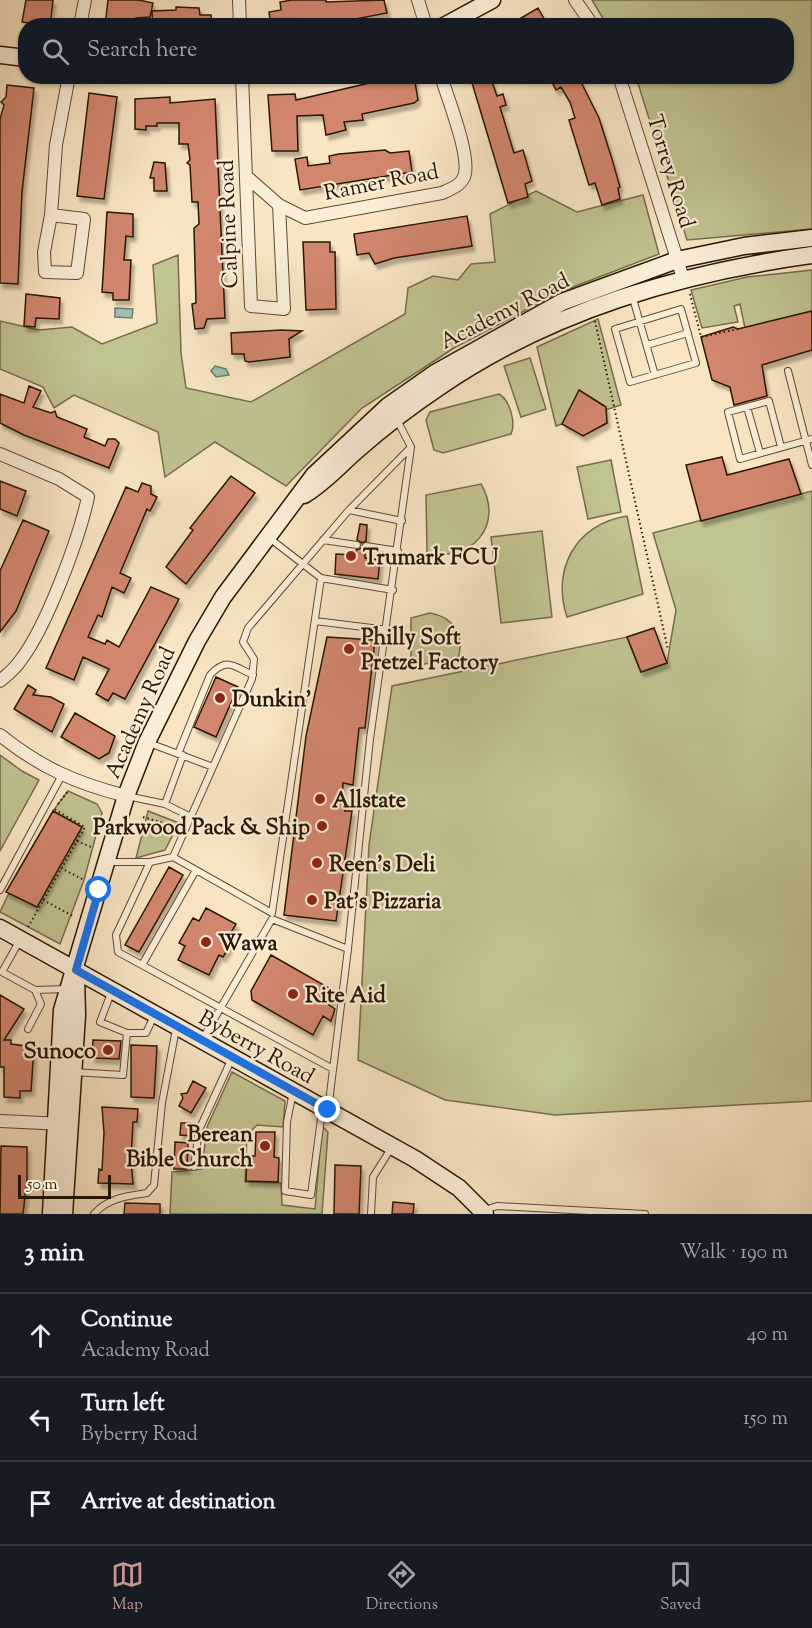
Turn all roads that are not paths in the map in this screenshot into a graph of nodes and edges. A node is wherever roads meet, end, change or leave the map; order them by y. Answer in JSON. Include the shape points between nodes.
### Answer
{"nodes":[{"id":1,"x":85,"y":0,"type":"edge"},
{"id":2,"x":239,"y":0,"type":"edge"},
{"id":3,"x":418,"y":0,"type":"edge"},
{"id":4,"x":492,"y":0,"type":"edge"},
{"id":5,"x":575,"y":0,"type":"edge"},
{"id":6,"x":82,"y":18,"type":"edge"},
{"id":7,"x":240,"y":18,"type":"edge"},
{"id":8,"x":424,"y":18,"type":"edge"},
{"id":9,"x":459,"y":18,"type":"edge"},
{"id":10,"x":587,"y":18,"type":"edge"},
{"id":11,"x":0,"y":55,"type":"edge"},
{"id":12,"x":18,"y":57,"type":"edge"},
{"id":13,"x":67,"y":84,"type":"edge"},
{"id":14,"x":242,"y":84,"type":"edge"},
{"id":15,"x":443,"y":84,"type":"edge"},
{"id":16,"x":622,"y":84,"type":"edge"},
{"id":17,"x":247,"y":177,"type":"junction"},
{"id":18,"x":279,"y":205,"type":"junction"},
{"id":19,"x":51,"y":216,"type":"junction"},
{"id":20,"x":812,"y":238,"type":"edge"},
{"id":21,"x":812,"y":255,"type":"edge"},
{"id":22,"x":677,"y":260,"type":"junction"},
{"id":23,"x":685,"y":283,"type":"junction"},
{"id":24,"x":631,"y":294,"type":"junction"},
{"id":25,"x":640,"y":321,"type":"junction"},
{"id":26,"x":688,"y":333,"type":"junction"},
{"id":27,"x":646,"y":345,"type":"junction"},
{"id":28,"x":788,"y":371,"type":"dead end"},
{"id":29,"x":655,"y":375,"type":"junction"},
{"id":30,"x":747,"y":406,"type":"junction"},
{"id":31,"x":396,"y":417,"type":"junction"},
{"id":32,"x":809,"y":440,"type":"edge"},
{"id":33,"x":411,"y":447,"type":"junction"},
{"id":34,"x":781,"y":447,"type":"junction"},
{"id":35,"x":759,"y":453,"type":"junction"},
{"id":36,"x":0,"y":454,"type":"edge"},
{"id":37,"x":812,"y":465,"type":"edge"},
{"id":38,"x":298,"y":499,"type":"junction"},
{"id":39,"x":349,"y":510,"type":"junction"},
{"id":40,"x":402,"y":521,"type":"junction"},
{"id":41,"x":267,"y":536,"type":"junction"},
{"id":42,"x":323,"y":540,"type":"junction"},
{"id":43,"x":357,"y":545,"type":"dead end"},
{"id":44,"x":366,"y":546,"type":"dead end"},
{"id":45,"x":398,"y":551,"type":"junction"},
{"id":46,"x":303,"y":564,"type":"junction"},
{"id":47,"x":321,"y":578,"type":"junction"},
{"id":48,"x":393,"y":590,"type":"junction"},
{"id":49,"x":315,"y":621,"type":"junction"},
{"id":50,"x":388,"y":630,"type":"junction"},
{"id":51,"x":253,"y":675,"type":"junction"},
{"id":52,"x":0,"y":681,"type":"edge"},
{"id":53,"x":0,"y":735,"type":"edge"},
{"id":54,"x":147,"y":742,"type":"junction"},
{"id":55,"x":180,"y":754,"type":"junction"},
{"id":56,"x":213,"y":767,"type":"junction"},
{"id":57,"x":62,"y":775,"type":"junction"},
{"id":58,"x":126,"y":796,"type":"junction"},
{"id":59,"x":165,"y":804,"type":"junction"},
{"id":60,"x":191,"y":817,"type":"junction"},
{"id":61,"x":173,"y":857,"type":"junction"},
{"id":62,"x":107,"y":862,"type":"junction"},
{"id":63,"x":150,"y":862,"type":"junction"},
{"id":64,"x":196,"y":870,"type":"junction"},
{"id":65,"x":0,"y":890,"type":"edge"},
{"id":66,"x":272,"y":916,"type":"junction"},
{"id":67,"x":0,"y":928,"type":"edge"},
{"id":68,"x":23,"y":934,"type":"junction"},
{"id":69,"x":348,"y":949,"type":"junction"},
{"id":70,"x":142,"y":965,"type":"junction"},
{"id":71,"x":76,"y":970,"type":"junction"},
{"id":72,"x":35,"y":990,"type":"junction"},
{"id":73,"x":72,"y":990,"type":"junction"},
{"id":74,"x":112,"y":990,"type":"junction"},
{"id":75,"x":221,"y":1007,"type":"junction"},
{"id":76,"x":155,"y":1014,"type":"junction"},
{"id":77,"x":176,"y":1027,"type":"junction"},
{"id":78,"x":28,"y":1029,"type":"dead end"},
{"id":79,"x":127,"y":1033,"type":"junction"},
{"id":80,"x":202,"y":1040,"type":"junction"},
{"id":81,"x":232,"y":1058,"type":"junction"},
{"id":82,"x":333,"y":1069,"type":"junction"},
{"id":83,"x":73,"y":1072,"type":"junction"},
{"id":84,"x":293,"y":1091,"type":"junction"},
{"id":85,"x":325,"y":1109,"type":"junction"},
{"id":86,"x":0,"y":1121,"type":"edge"},
{"id":87,"x":62,"y":1124,"type":"junction"},
{"id":88,"x":393,"y":1146,"type":"junction"},
{"id":89,"x":194,"y":1167,"type":"dead end"},
{"id":90,"x":483,"y":1213,"type":"edge"},
{"id":91,"x":51,"y":1214,"type":"edge"},
{"id":92,"x":64,"y":1214,"type":"edge"},
{"id":93,"x":94,"y":1214,"type":"edge"},
{"id":94,"x":371,"y":1214,"type":"edge"},
{"id":95,"x":645,"y":1214,"type":"edge"}],
"edges":[{"from":1,"to":6,"type":"street"},
{"from":2,"to":7,"type":"street"},
{"from":3,"to":8,"type":"street"},
{"from":4,"to":9,"type":"main road"},
{"from":5,"to":10,"type":"street"},
{"from":11,"to":12,"type":"main road"},
{"from":13,"to":19,"type":"street","via":[[56,145]]},
{"from":14,"to":17,"type":"street","name":"Calpine Road"},
{"from":15,"to":18,"type":"street","name":"Ramer Road","via":[[465,158],[464,176],[456,187],[442,193],[305,218]]},
{"from":16,"to":22,"type":"street","name":"Torrey Road"},
{"from":17,"to":18,"type":"street","name":"Ramer Road"},
{"from":17,"to":18,"type":"street","name":"Calpine Road","via":[[251,306],[284,309]]},
{"from":19,"to":19,"type":"street","via":[[84,219],[77,273],[45,272],[44,252]]},
{"from":20,"to":22,"type":"main road","name":"Academy Road","via":[[744,246]]},
{"from":21,"to":23,"type":"main road","name":"Academy Road","via":[[751,263]]},
{"from":22,"to":23,"type":"street","name":"Torrey Road"},
{"from":22,"to":38,"type":"main road","name":"Academy Road","via":[[562,302],[435,373],[350,439],[314,475]]},
{"from":23,"to":24,"type":"main road","name":"Academy Road"},
{"from":24,"to":25,"type":"lane"},
{"from":24,"to":31,"type":"main road","name":"Academy Road","via":[[567,318],[495,352]]},
{"from":25,"to":26,"type":"lane","via":[[681,309]]},
{"from":25,"to":27,"type":"lane"},
{"from":25,"to":29,"type":"lane","via":[[615,329],[630,382]]},
{"from":26,"to":27,"type":"lane"},
{"from":26,"to":29,"type":"lane","via":[[696,363]]},
{"from":27,"to":29,"type":"lane"},
{"from":28,"to":32,"type":"lane"},
{"from":30,"to":34,"type":"lane","via":[[769,400]]},
{"from":30,"to":35,"type":"lane"},
{"from":30,"to":35,"type":"lane","via":[[728,412],[740,459]]},
{"from":31,"to":33,"type":"lane"},
{"from":31,"to":38,"type":"main road","name":"Academy Road","via":[[323,483]]},
{"from":32,"to":34,"type":"lane"},
{"from":32,"to":37,"type":"lane"},
{"from":33,"to":39,"type":"lane"},
{"from":33,"to":40,"type":"lane"},
{"from":34,"to":35,"type":"lane"},
{"from":36,"to":52,"type":"street","via":[[59,479],[88,497],[80,527],[32,644]]},
{"from":38,"to":41,"type":"main road","name":"Academy Road"},
{"from":39,"to":40,"type":"lane"},
{"from":39,"to":42,"type":"lane"},
{"from":40,"to":45,"type":"lane"},
{"from":41,"to":46,"type":"lane"},
{"from":41,"to":54,"type":"main road","name":"Academy Road","via":[[197,641]]},
{"from":42,"to":43,"type":"lane"},
{"from":42,"to":46,"type":"lane"},
{"from":44,"to":45,"type":"lane"},
{"from":45,"to":48,"type":"lane"},
{"from":46,"to":47,"type":"lane"},
{"from":46,"to":51,"type":"lane","via":[[248,628],[243,642],[254,659]]},
{"from":47,"to":48,"type":"lane"},
{"from":47,"to":49,"type":"lane"},
{"from":48,"to":50,"type":"lane"},
{"from":49,"to":50,"type":"lane"},
{"from":49,"to":66,"type":"lane"},
{"from":50,"to":69,"type":"lane","via":[[370,739]]},
{"from":51,"to":55,"type":"lane","via":[[227,663],[210,675]]},
{"from":51,"to":56,"type":"lane"},
{"from":53,"to":57,"type":"street","via":[[22,753]]},
{"from":54,"to":55,"type":"lane"},
{"from":54,"to":58,"type":"main road","name":"Academy Road"},
{"from":55,"to":56,"type":"lane"},
{"from":55,"to":59,"type":"lane"},
{"from":56,"to":60,"type":"lane"},
{"from":57,"to":58,"type":"street"},
{"from":57,"to":65,"type":"lane"},
{"from":58,"to":59,"type":"lane"},
{"from":58,"to":62,"type":"main road","name":"Academy Road"},
{"from":59,"to":60,"type":"lane"},
{"from":60,"to":61,"type":"lane"},
{"from":61,"to":63,"type":"lane"},
{"from":61,"to":64,"type":"lane"},
{"from":62,"to":63,"type":"lane"},
{"from":62,"to":71,"type":"main road","name":"Academy Road"},
{"from":63,"to":70,"type":"lane","via":[[116,935],[118,952]]},
{"from":64,"to":66,"type":"lane"},
{"from":64,"to":70,"type":"lane"},
{"from":66,"to":69,"type":"lane"},
{"from":66,"to":75,"type":"lane"},
{"from":67,"to":68,"type":"main road","name":"Byberry Road"},
{"from":68,"to":71,"type":"main road","name":"Byberry Road"},
{"from":68,"to":72,"type":"lane","via":[[2,972]]},
{"from":69,"to":82,"type":"lane"},
{"from":70,"to":75,"type":"lane"},
{"from":71,"to":73,"type":"main road","name":"Academy Road"},
{"from":71,"to":74,"type":"main road","name":"Byberry Road"},
{"from":72,"to":73,"type":"lane"},
{"from":72,"to":78,"type":"lane","via":[[41,1004]]},
{"from":73,"to":83,"type":"main road","name":"Academy Road"},
{"from":73,"to":87,"type":"main road","name":"Academy Road","via":[[62,1010]]},
{"from":74,"to":76,"type":"main road","name":"Byberry Road"},
{"from":74,"to":79,"type":"lane","via":[[100,1022]]},
{"from":75,"to":80,"type":"lane"},
{"from":75,"to":82,"type":"lane"},
{"from":76,"to":77,"type":"main road","name":"Byberry Road"},
{"from":76,"to":79,"type":"lane","via":[[146,1034]]},
{"from":77,"to":80,"type":"main road","name":"Byberry Road"},
{"from":77,"to":93,"type":"lane","via":[[162,1103],[154,1185],[147,1193],[103,1204]]},
{"from":79,"to":83,"type":"lane","via":[[123,1075]]},
{"from":80,"to":81,"type":"main road","name":"Byberry Road"},
{"from":81,"to":84,"type":"main road","name":"Byberry Road"},
{"from":81,"to":89,"type":"lane","via":[[199,1130]]},
{"from":82,"to":85,"type":"lane"},
{"from":83,"to":87,"type":"main road","name":"Academy Road"},
{"from":84,"to":85,"type":"main road","name":"Byberry Road"},
{"from":84,"to":85,"type":"lane","via":[[287,1122],[285,1191],[311,1195]]},
{"from":85,"to":88,"type":"main road","name":"Byberry Road"},
{"from":86,"to":87,"type":"street"},
{"from":87,"to":91,"type":"main road","name":"Academy Road"},
{"from":87,"to":92,"type":"main road","name":"Academy Road"},
{"from":88,"to":90,"type":"main road","name":"Byberry Road","via":[[459,1188]]},
{"from":88,"to":94,"type":"lane","via":[[374,1178]]},
{"from":90,"to":95,"type":"lane","via":[[497,1206]]}]}
